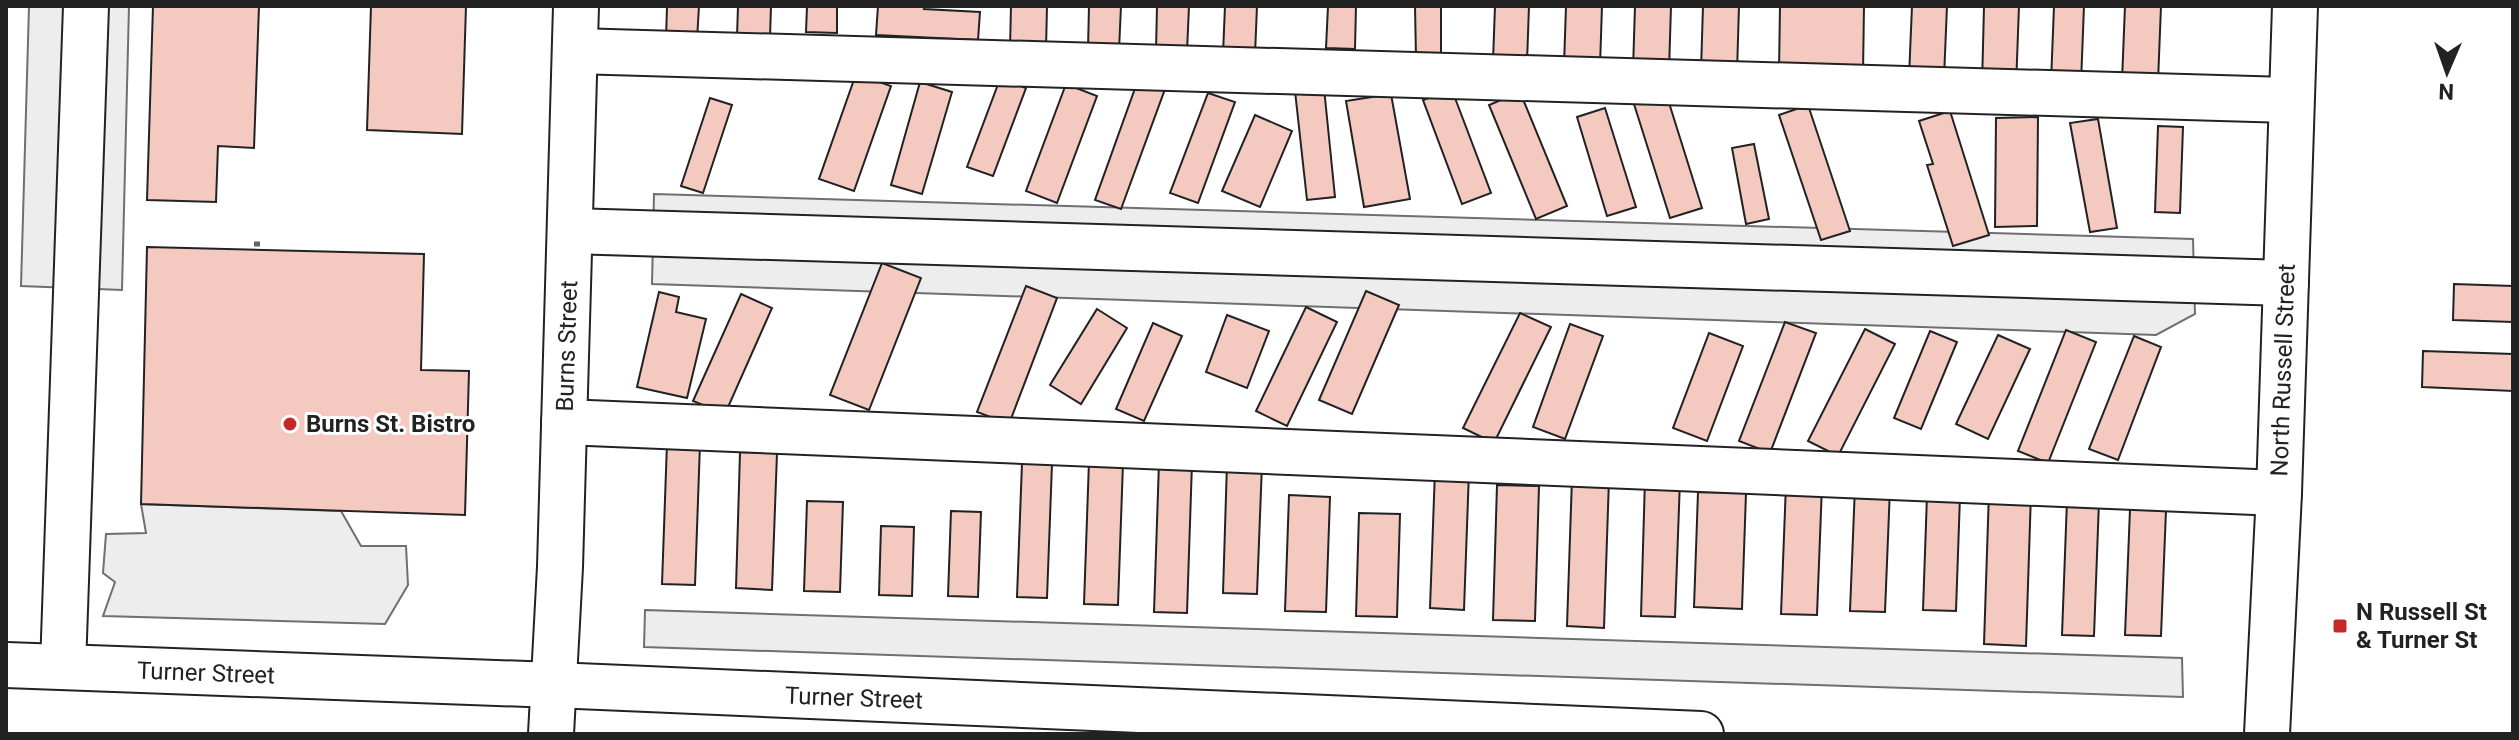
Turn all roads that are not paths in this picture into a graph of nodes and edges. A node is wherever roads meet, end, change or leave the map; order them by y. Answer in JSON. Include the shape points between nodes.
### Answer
{"nodes":[{"id":1,"x":86,"y":6,"type":"edge"},
{"id":2,"x":576,"y":6,"type":"edge"},
{"id":3,"x":2295,"y":6,"type":"edge"},
{"id":4,"x":575,"y":51,"type":"junction"},
{"id":5,"x":2291,"y":100,"type":"junction"},
{"id":6,"x":570,"y":231,"type":"junction"},
{"id":7,"x":2286,"y":283,"type":"junction"},
{"id":8,"x":564,"y":422,"type":"junction"},
{"id":9,"x":2279,"y":493,"type":"junction"},
{"id":10,"x":6,"y":665,"type":"edge"},
{"id":11,"x":63,"y":667,"type":"junction"},
{"id":12,"x":554,"y":685,"type":"junction"},
{"id":13,"x":1384,"y":727,"type":"edge"},
{"id":14,"x":551,"y":734,"type":"edge"},
{"id":15,"x":1701,"y":734,"type":"edge"},
{"id":16,"x":2267,"y":734,"type":"edge"}],
"edges":[{"from":1,"to":11,"type":"street"},
{"from":2,"to":4,"type":"street","name":"Burns Street"},
{"from":3,"to":5,"type":"street","name":"North Russell Street"},
{"from":4,"to":5,"type":"street"},
{"from":4,"to":6,"type":"street","name":"Burns Street"},
{"from":5,"to":7,"type":"street","name":"North Russell Street"},
{"from":6,"to":7,"type":"street"},
{"from":6,"to":8,"type":"street","name":"Burns Street"},
{"from":7,"to":9,"type":"street","name":"North Russell Street"},
{"from":8,"to":9,"type":"street"},
{"from":8,"to":12,"type":"street","name":"Burns Street"},
{"from":9,"to":16,"type":"street","name":"North Russell Street"},
{"from":10,"to":11,"type":"street","name":"Turner Street"},
{"from":11,"to":12,"type":"street","name":"Turner Street"},
{"from":12,"to":13,"type":"street","name":"Turner Street"},
{"from":12,"to":14,"type":"street","name":"Burns Street"},
{"from":13,"to":15,"type":"street","name":"Turner Street"}]}
